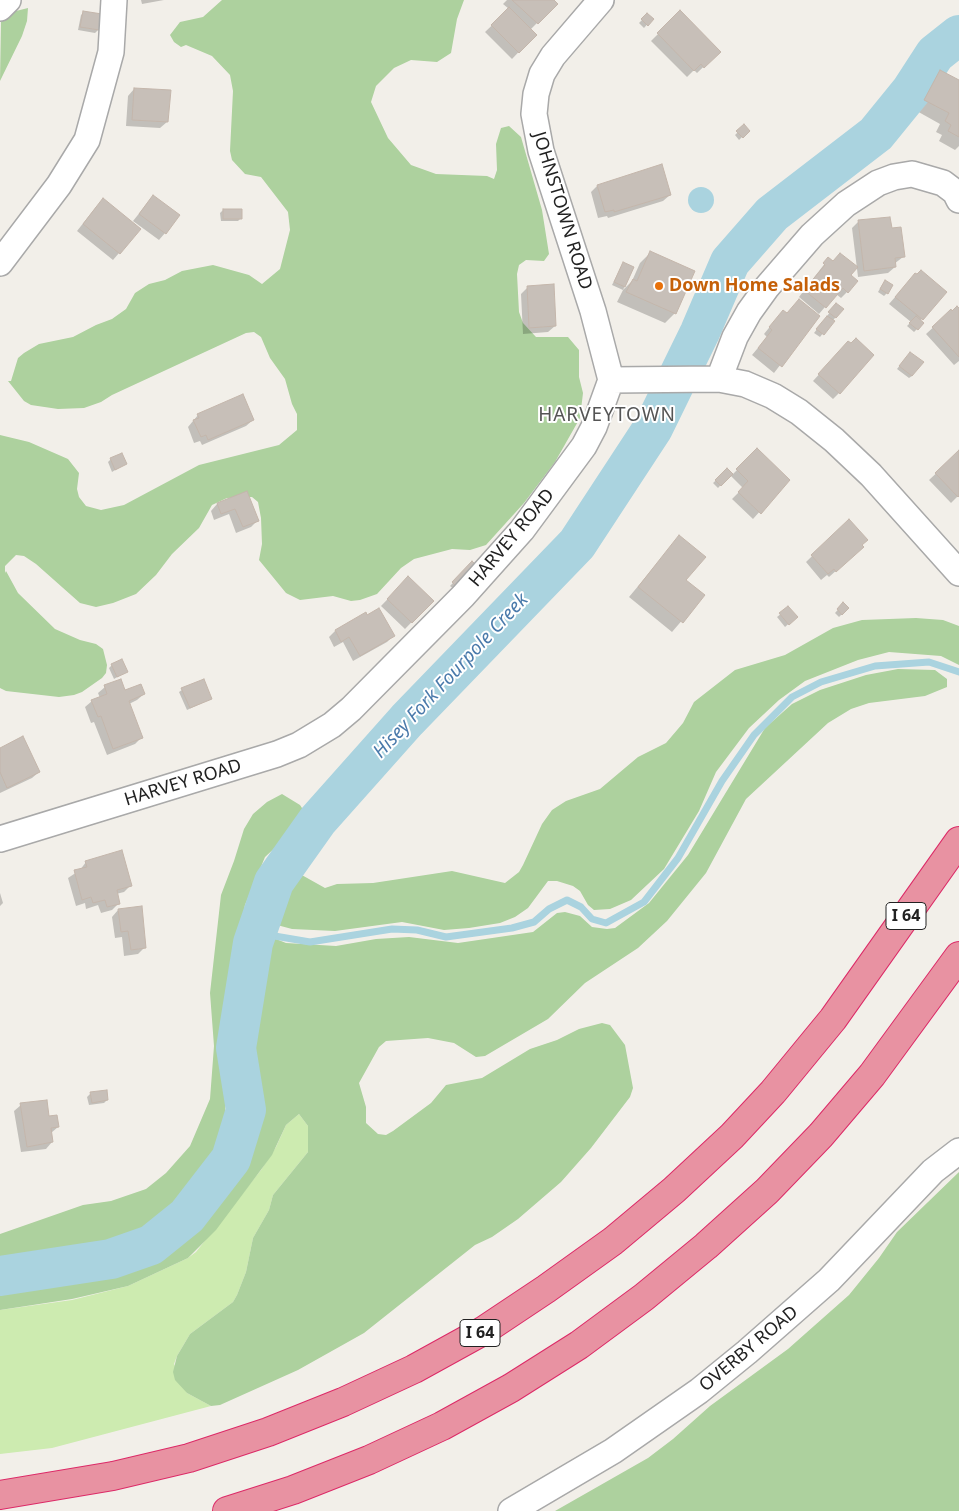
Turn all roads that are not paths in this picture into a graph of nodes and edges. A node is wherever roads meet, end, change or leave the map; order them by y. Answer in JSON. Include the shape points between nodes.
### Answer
{"nodes":[{"id":1,"x":8,"y":0,"type":"edge"},
{"id":2,"x":114,"y":0,"type":"edge"},
{"id":3,"x":601,"y":0,"type":"edge"},
{"id":4,"x":0,"y":8,"type":"edge"},
{"id":5,"x":959,"y":200,"type":"edge"},
{"id":6,"x":0,"y":263,"type":"edge"},
{"id":7,"x":710,"y":379,"type":"junction"},
{"id":8,"x":611,"y":380,"type":"junction"},
{"id":9,"x":959,"y":573,"type":"edge"},
{"id":10,"x":0,"y":839,"type":"edge"},
{"id":11,"x":959,"y":841,"type":"edge"},
{"id":12,"x":959,"y":956,"type":"edge"},
{"id":13,"x":959,"y":1151,"type":"edge"},
{"id":14,"x":0,"y":1495,"type":"edge"},
{"id":15,"x":227,"y":1511,"type":"edge"},
{"id":16,"x":511,"y":1511,"type":"edge"}],
"edges":[{"from":1,"to":4,"type":"street"},
{"from":2,"to":6,"type":"street","via":[[111,52],[87,140],[59,185]]},
{"from":3,"to":8,"type":"street","name":"JOHNSTOWN ROAD","via":[[553,56],[542,74],[534,114],[541,151],[593,311]]},
{"from":5,"to":7,"type":"street","via":[[955,192],[943,183],[912,174],[878,183],[846,204],[812,235],[767,287],[748,312]]},
{"from":7,"to":8,"type":"street"},
{"from":7,"to":9,"type":"street","via":[[745,384],[799,412],[871,475]]},
{"from":8,"to":10,"type":"street","name":"HARVEY ROAD","via":[[584,446],[522,530],[463,596],[351,709],[332,724],[278,754]]},
{"from":11,"to":14,"type":"highway","number":"I 64","via":[[807,1052],[732,1136],[613,1241],[483,1331],[414,1369],[268,1432],[189,1458],[113,1476]]},
{"from":12,"to":15,"type":"highway","via":[[872,1075],[821,1135],[767,1191],[644,1297],[579,1345],[442,1426],[369,1460],[293,1490]]},
{"from":13,"to":16,"type":"street","name":"OVERBY ROAD","via":[[906,1196],[808,1299],[699,1391],[613,1451]]}]}
